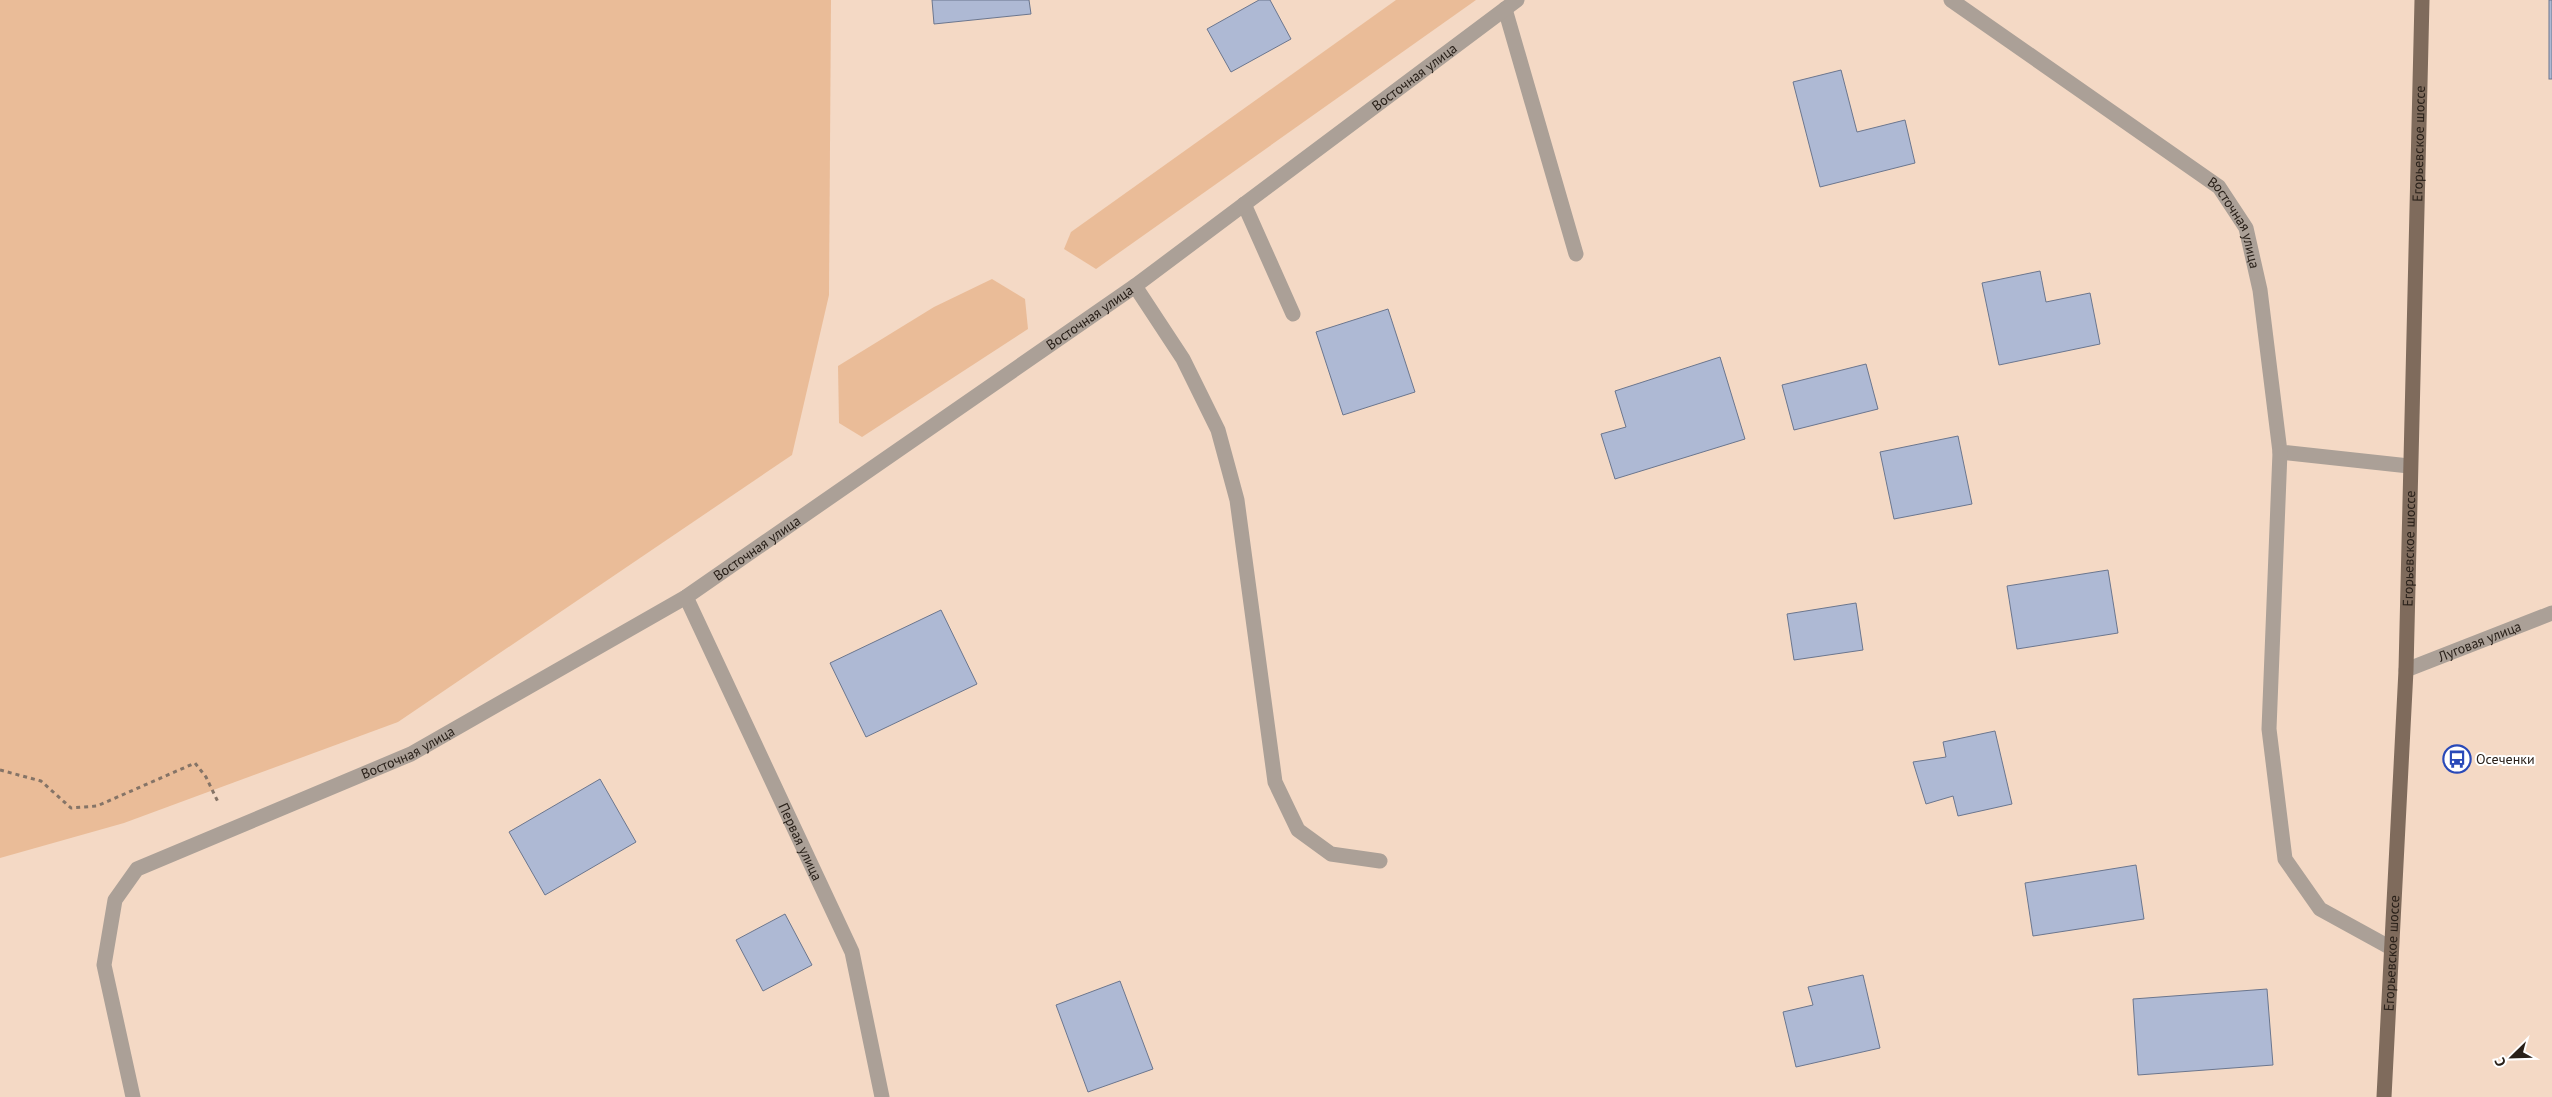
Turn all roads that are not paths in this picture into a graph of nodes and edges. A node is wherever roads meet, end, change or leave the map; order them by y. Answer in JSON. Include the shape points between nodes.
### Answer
{"nodes":[{"id":1,"x":1951,"y":0,"type":"edge"},
{"id":2,"x":2422,"y":0,"type":"edge"},
{"id":3,"x":1511,"y":4,"type":"edge"},
{"id":4,"x":1244,"y":204,"type":"junction"},
{"id":5,"x":1576,"y":254,"type":"dead end"},
{"id":6,"x":1135,"y":286,"type":"junction"},
{"id":7,"x":1293,"y":314,"type":"dead end"},
{"id":8,"x":2280,"y":452,"type":"junction"},
{"id":9,"x":2409,"y":466,"type":"junction"},
{"id":10,"x":686,"y":597,"type":"junction"},
{"id":11,"x":2552,"y":613,"type":"edge"},
{"id":12,"x":2406,"y":670,"type":"junction"},
{"id":13,"x":1380,"y":861,"type":"dead end"},
{"id":14,"x":2391,"y":948,"type":"junction"},
{"id":15,"x":133,"y":1097,"type":"edge"},
{"id":16,"x":882,"y":1097,"type":"edge"},
{"id":17,"x":2384,"y":1097,"type":"edge"}],
"edges":[{"from":1,"to":8,"type":"street","name":"Восточная улица","via":[[2219,187],[2246,228],[2260,290]]},
{"from":2,"to":9,"type":"main road","name":"Егорьевское шоссе"},
{"from":3,"to":4,"type":"street","name":"Восточная улица"},
{"from":3,"to":5,"type":"street"},
{"from":4,"to":6,"type":"street","name":"Восточная улица"},
{"from":4,"to":7,"type":"street"},
{"from":6,"to":10,"type":"street","name":"Восточная улица"},
{"from":6,"to":13,"type":"street","via":[[1183,359],[1218,430],[1237,500],[1275,782],[1298,830],[1331,854]]},
{"from":8,"to":9,"type":"street"},
{"from":8,"to":14,"type":"street","name":"Восточная улица","via":[[2269,729],[2284,859],[2320,909]]},
{"from":9,"to":12,"type":"main road","name":"Егорьевское шоссе"},
{"from":10,"to":15,"type":"street","name":"Восточная улица","via":[[411,754],[137,869],[115,900],[104,964]]},
{"from":10,"to":16,"type":"street","name":"Первая улица","via":[[852,952]]},
{"from":11,"to":12,"type":"street","name":"Луговая улица"},
{"from":12,"to":14,"type":"main road","name":"Егорьевское шоссе"},
{"from":14,"to":17,"type":"main road","name":"Егорьевское шоссе"}]}
